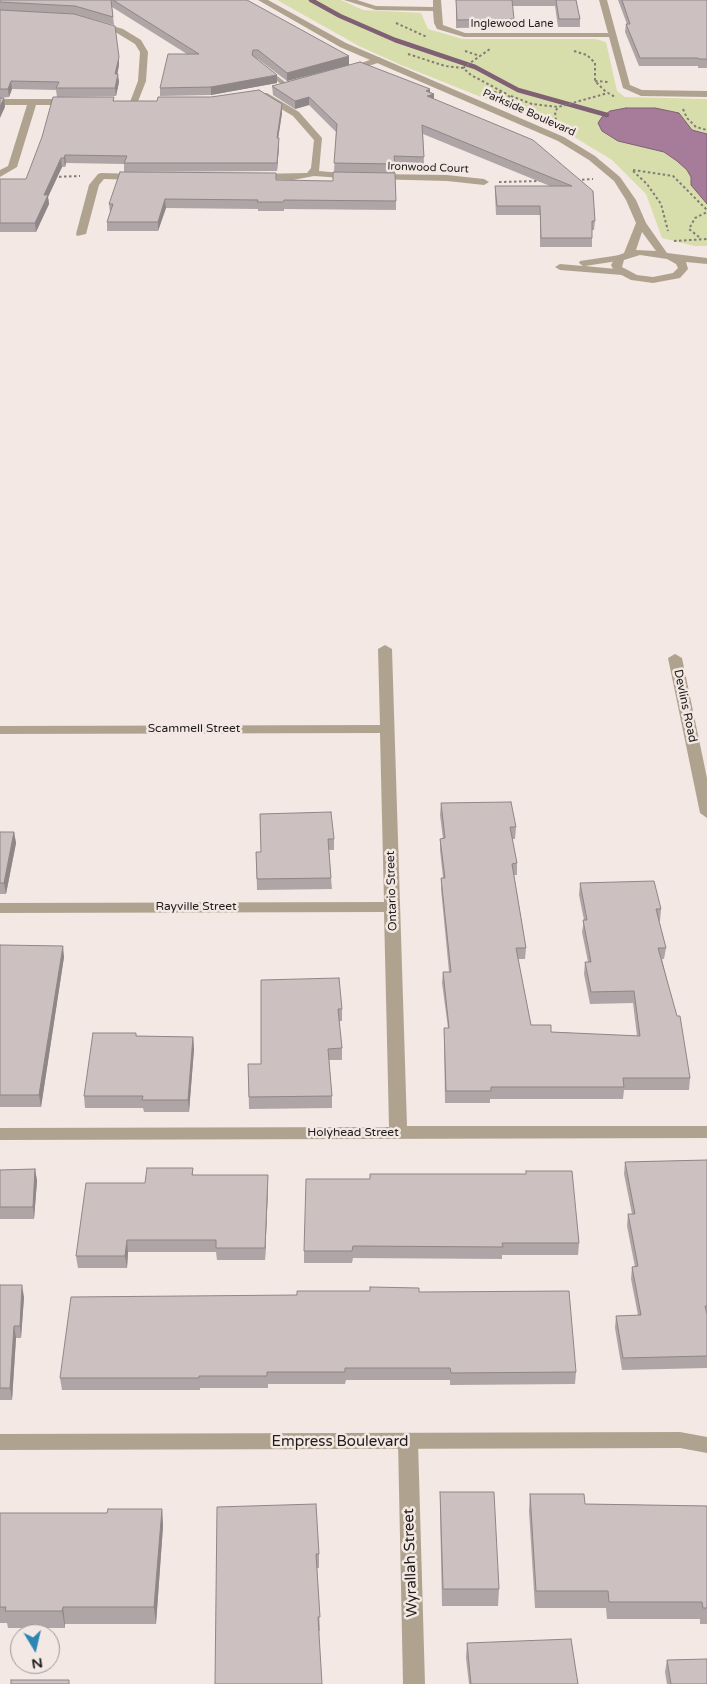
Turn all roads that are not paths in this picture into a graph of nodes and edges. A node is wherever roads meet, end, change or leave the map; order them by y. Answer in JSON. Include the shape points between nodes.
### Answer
{"nodes":[{"id":1,"x":262,"y":0,"type":"edge"},
{"id":2,"x":348,"y":0,"type":"edge"},
{"id":3,"x":603,"y":0,"type":"edge"},
{"id":4,"x":437,"y":5,"type":"edge"},
{"id":5,"x":83,"y":20,"type":"edge"},
{"id":6,"x":612,"y":35,"type":"junction"},
{"id":7,"x":378,"y":60,"type":"junction"},
{"id":8,"x":261,"y":66,"type":"edge"},
{"id":9,"x":333,"y":73,"type":"edge"},
{"id":10,"x":292,"y":85,"type":"joint"},
{"id":11,"x":707,"y":94,"type":"edge"},
{"id":12,"x":0,"y":102,"type":"edge"},
{"id":13,"x":32,"y":102,"type":"junction"},
{"id":14,"x":78,"y":102,"type":"edge"},
{"id":15,"x":134,"y":102,"type":"edge"},
{"id":16,"x":312,"y":173,"type":"junction"},
{"id":17,"x":0,"y":174,"type":"edge"},
{"id":18,"x":145,"y":177,"type":"edge"},
{"id":19,"x":243,"y":177,"type":"edge"},
{"id":20,"x":484,"y":182,"type":"road end"},
{"id":21,"x":640,"y":223,"type":"junction"},
{"id":22,"x":81,"y":234,"type":"dead end"},
{"id":23,"x":663,"y":254,"type":"junction"},
{"id":24,"x":625,"y":256,"type":"junction"},
{"id":25,"x":676,"y":258,"type":"junction"},
{"id":26,"x":707,"y":261,"type":"edge"},
{"id":27,"x":707,"y":270,"type":"edge"},
{"id":28,"x":622,"y":272,"type":"junction"},
{"id":29,"x":681,"y":273,"type":"junction"},
{"id":30,"x":385,"y":649,"type":"dead end"},
{"id":31,"x":675,"y":658,"type":"dead end"},
{"id":32,"x":387,"y":729,"type":"junction"},
{"id":33,"x":0,"y":730,"type":"edge"},
{"id":34,"x":707,"y":813,"type":"edge"},
{"id":35,"x":392,"y":907,"type":"junction"},
{"id":36,"x":0,"y":908,"type":"edge"},
{"id":37,"x":707,"y":1132,"type":"edge"},
{"id":38,"x":398,"y":1133,"type":"junction"},
{"id":39,"x":0,"y":1134,"type":"edge"},
{"id":40,"x":707,"y":1434,"type":"edge"},
{"id":41,"x":680,"y":1440,"type":"junction"},
{"id":42,"x":408,"y":1441,"type":"junction"},
{"id":43,"x":0,"y":1442,"type":"edge"},
{"id":44,"x":707,"y":1445,"type":"edge"},
{"id":45,"x":414,"y":1684,"type":"edge"}],
"edges":[{"from":1,"to":7,"type":"street","name":"Parkside Boulevard","via":[[343,45]]},
{"from":2,"to":4,"type":"street","via":[[376,8]]},
{"from":3,"to":6,"type":"street"},
{"from":4,"to":6,"type":"street","name":"Inglewood Lane","via":[[440,27],[464,35]]},
{"from":5,"to":15,"type":"street","via":[[120,31],[138,42],[144,52],[142,80]]},
{"from":6,"to":11,"type":"street","via":[[626,86],[641,93]]},
{"from":7,"to":9,"type":"street"},
{"from":7,"to":21,"type":"street","name":"Parkside Boulevard","via":[[561,139],[592,158],[617,179],[631,200]]},
{"from":8,"to":10,"type":"lane"},
{"from":10,"to":16,"type":"street","via":[[256,94],[296,114],[319,140],[316,170]]},
{"from":12,"to":13,"type":"street"},
{"from":13,"to":14,"type":"street"},
{"from":13,"to":17,"type":"street","via":[[12,167]]},
{"from":16,"to":19,"type":"street","name":"Ironwood Court","via":[[293,177]]},
{"from":16,"to":20,"type":"street","name":"Ironwood Court","via":[[337,177],[447,178]]},
{"from":18,"to":22,"type":"street","via":[[101,176],[94,185]]},
{"from":21,"to":23,"type":"street","name":"Parkside Boulevard"},
{"from":21,"to":24,"type":"street"},
{"from":23,"to":24,"type":"street","via":[[647,252]]},
{"from":23,"to":25,"type":"street"},
{"from":24,"to":28,"type":"street","via":[[616,265]]},
{"from":24,"to":28,"type":"street","via":[[560,267]]},
{"from":25,"to":26,"type":"street"},
{"from":25,"to":29,"type":"street","via":[[683,265]]},
{"from":27,"to":29,"type":"street"},
{"from":28,"to":29,"type":"street","via":[[635,278],[653,280]]},
{"from":30,"to":32,"type":"street","name":"Ontario Street"},
{"from":31,"to":34,"type":"street","name":"Devlins Road"},
{"from":32,"to":33,"type":"street","name":"Scammell Street"},
{"from":32,"to":35,"type":"street","name":"Ontario Street"},
{"from":35,"to":36,"type":"street","name":"Rayville Street"},
{"from":35,"to":38,"type":"street","name":"Ontario Street"},
{"from":37,"to":38,"type":"street","name":"Holyhead Street"},
{"from":38,"to":39,"type":"street","name":"Holyhead Street"},
{"from":40,"to":41,"type":"street","name":"Empress Boulevard"},
{"from":41,"to":42,"type":"street","name":"Empress Boulevard"},
{"from":41,"to":44,"type":"street","name":"Empress Boulevard"},
{"from":42,"to":43,"type":"street","name":"Empress Boulevard"},
{"from":42,"to":45,"type":"street","name":"Wyrallah Street"}]}
